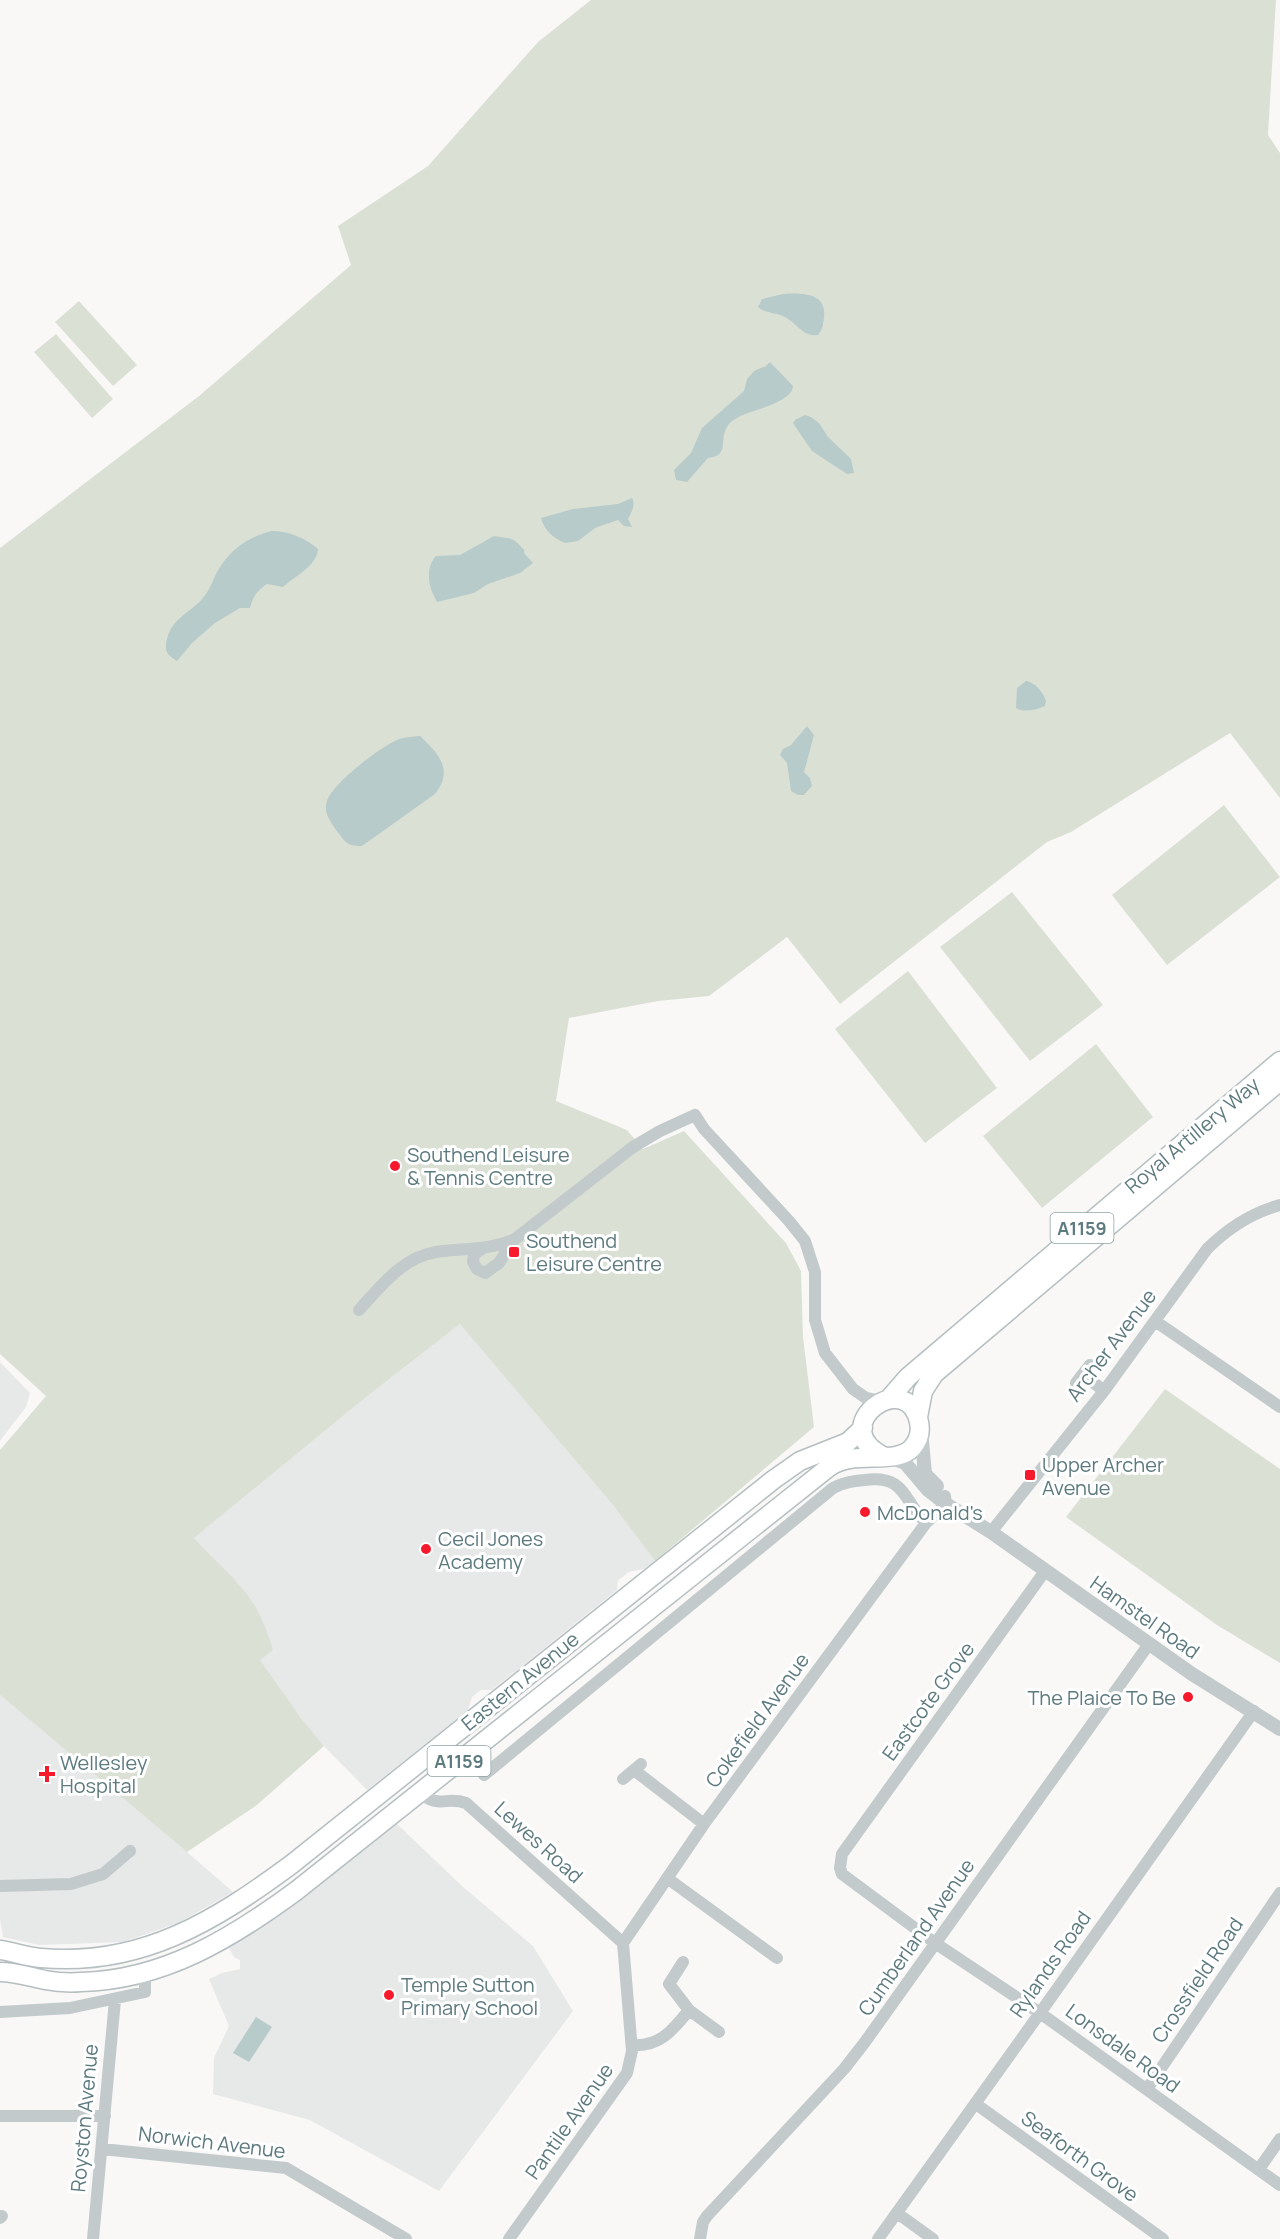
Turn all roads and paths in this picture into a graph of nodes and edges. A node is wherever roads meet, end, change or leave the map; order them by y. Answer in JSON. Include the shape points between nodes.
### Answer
{"nodes":[{"id":1,"x":1280,"y":1060,"type":"edge"},
{"id":2,"x":1280,"y":1081,"type":"edge"},
{"id":3,"x":1280,"y":1205,"type":"edge"},
{"id":4,"x":515,"y":1239,"type":"junction"},
{"id":5,"x":482,"y":1249,"type":"junction"},
{"id":6,"x":359,"y":1310,"type":"dead end"},
{"id":7,"x":1155,"y":1321,"type":"junction"},
{"id":8,"x":1083,"y":1374,"type":"dead end"},
{"id":9,"x":853,"y":1389,"type":"junction"},
{"id":10,"x":1104,"y":1391,"type":"junction"},
{"id":11,"x":885,"y":1400,"type":"junction"},
{"id":12,"x":1280,"y":1407,"type":"edge"},
{"id":13,"x":919,"y":1422,"type":"junction"},
{"id":14,"x":863,"y":1425,"type":"junction"},
{"id":15,"x":886,"y":1456,"type":"junction"},
{"id":16,"x":931,"y":1487,"type":"junction"},
{"id":17,"x":946,"y":1504,"type":"junction"},
{"id":18,"x":926,"y":1523,"type":"junction"},
{"id":19,"x":991,"y":1532,"type":"junction"},
{"id":20,"x":1045,"y":1571,"type":"junction"},
{"id":21,"x":1149,"y":1644,"type":"junction"},
{"id":22,"x":1254,"y":1711,"type":"junction"},
{"id":23,"x":1280,"y":1729,"type":"edge"},
{"id":24,"x":484,"y":1776,"type":"dead end"},
{"id":25,"x":623,"y":1779,"type":"dead end"},
{"id":26,"x":420,"y":1792,"type":"junction"},
{"id":27,"x":704,"y":1824,"type":"junction"},
{"id":28,"x":130,"y":1851,"type":"dead end"},
{"id":29,"x":842,"y":1854,"type":"joint"},
{"id":30,"x":667,"y":1878,"type":"junction"},
{"id":31,"x":0,"y":1886,"type":"edge"},
{"id":32,"x":1280,"y":1893,"type":"edge"},
{"id":33,"x":623,"y":1943,"type":"junction"},
{"id":34,"x":935,"y":1943,"type":"junction"},
{"id":35,"x":0,"y":1950,"type":"edge"},
{"id":36,"x":777,"y":1958,"type":"dead end"},
{"id":37,"x":683,"y":1962,"type":"dead end"},
{"id":38,"x":0,"y":1972,"type":"edge"},
{"id":39,"x":145,"y":1973,"type":"junction"},
{"id":40,"x":115,"y":2000,"type":"junction"},
{"id":41,"x":689,"y":2010,"type":"junction"},
{"id":42,"x":0,"y":2012,"type":"edge"},
{"id":43,"x":1040,"y":2013,"type":"junction"},
{"id":44,"x":719,"y":2032,"type":"dead end"},
{"id":45,"x":632,"y":2045,"type":"junction"},
{"id":46,"x":1147,"y":2089,"type":"junction"},
{"id":47,"x":976,"y":2104,"type":"junction"},
{"id":48,"x":0,"y":2116,"type":"edge"},
{"id":49,"x":105,"y":2116,"type":"junction"},
{"id":50,"x":1280,"y":2139,"type":"edge"},
{"id":51,"x":102,"y":2149,"type":"junction"},
{"id":52,"x":1259,"y":2169,"type":"junction"},
{"id":53,"x":1280,"y":2185,"type":"edge"},
{"id":54,"x":897,"y":2213,"type":"junction"},
{"id":55,"x":93,"y":2239,"type":"edge"},
{"id":56,"x":406,"y":2239,"type":"edge"},
{"id":57,"x":509,"y":2239,"type":"edge"},
{"id":58,"x":700,"y":2239,"type":"edge"},
{"id":59,"x":878,"y":2239,"type":"edge"},
{"id":60,"x":933,"y":2239,"type":"edge"},
{"id":61,"x":1162,"y":2239,"type":"edge"}],
"edges":[{"from":1,"to":11,"type":"main road","name":"Royal Artillery Way","number":"A1159"},
{"from":2,"to":13,"type":"main road","name":"Royal Artillery Way","number":"A1159","via":[[934,1374],[923,1391]]},
{"from":3,"to":7,"type":"street","name":"Archer Avenue","via":[[1242,1220],[1222,1234]]},
{"from":4,"to":5,"type":"street"},
{"from":4,"to":5,"type":"street","via":[[499,1263],[485,1273],[473,1262],[474,1254]]},
{"from":4,"to":9,"type":"street","via":[[633,1147],[695,1115],[805,1241],[815,1272],[815,1320],[820,1342]]},
{"from":5,"to":6,"type":"street","via":[[437,1252],[416,1259],[404,1265]]},
{"from":7,"to":10,"type":"street","name":"Archer Avenue"},
{"from":7,"to":12,"type":"street"},
{"from":8,"to":10,"type":"street"},
{"from":9,"to":11,"type":"street","via":[[866,1398]]},
{"from":9,"to":14,"type":"street"},
{"from":10,"to":19,"type":"street","name":"Archer Avenue"},
{"from":11,"to":13,"type":"main road","via":[[907,1404]]},
{"from":11,"to":14,"type":"main road","name":"Eastern Avenue","via":[[873,1407]]},
{"from":13,"to":15,"type":"main road","name":"Eastern Avenue","via":[[918,1440],[910,1450]]},
{"from":13,"to":16,"type":"street","name":"Hamstel Road","via":[[925,1474]]},
{"from":14,"to":15,"type":"main road","via":[[868,1444]]},
{"from":14,"to":35,"type":"main road","name":"Eastern Avenue","number":"A1159","via":[[848,1442],[800,1461],[773,1480],[292,1864],[228,1910],[183,1934],[127,1953],[60,1959]]},
{"from":15,"to":16,"type":"street","name":"Hamstel Road","via":[[904,1463]]},
{"from":15,"to":26,"type":"main road","name":"Eastern Avenue","number":"A1159","via":[[841,1460],[829,1467]]},
{"from":16,"to":17,"type":"street","name":"Hamstel Road"},
{"from":16,"to":18,"type":"street"},
{"from":16,"to":19,"type":"street","name":"Hamstel Road","via":[[965,1507]]},
{"from":17,"to":18,"type":"street","name":"Cokefield Avenue"},
{"from":17,"to":19,"type":"street","name":"Hamstel Road"},
{"from":18,"to":24,"type":"street","via":[[898,1486],[887,1479],[849,1482],[833,1488]]},
{"from":18,"to":27,"type":"street","name":"Cokefield Avenue"},
{"from":19,"to":20,"type":"street","name":"Hamstel Road"},
{"from":20,"to":21,"type":"street","name":"Hamstel Road"},
{"from":20,"to":29,"type":"street","name":"Eastcote Grove"},
{"from":21,"to":22,"type":"street","name":"Hamstel Road"},
{"from":21,"to":34,"type":"street","name":"Cumberland Avenue"},
{"from":22,"to":23,"type":"street","name":"Hamstel Road"},
{"from":22,"to":43,"type":"street","name":"Rylands Road"},
{"from":25,"to":27,"type":"street","via":[[638,1767]]},
{"from":26,"to":33,"type":"street","name":"Lewes Road","via":[[437,1802],[466,1803]]},
{"from":26,"to":39,"type":"main road","name":"Eastern Avenue","number":"A1159","via":[[257,1919],[186,1959]]},
{"from":27,"to":30,"type":"street","name":"Cokefield Avenue"},
{"from":28,"to":31,"type":"street","via":[[103,1874],[71,1884]]},
{"from":29,"to":34,"type":"street","name":"Lonsdale Road","via":[[840,1868],[846,1879]]},
{"from":30,"to":33,"type":"street","name":"Cokefield Avenue"},
{"from":30,"to":36,"type":"street"},
{"from":32,"to":46,"type":"street","name":"Crossfield Road"},
{"from":33,"to":45,"type":"street","name":"Pantile Avenue"},
{"from":34,"to":43,"type":"street","name":"Lonsdale Road"},
{"from":34,"to":58,"type":"street","name":"Cumberland Avenue","via":[[844,2069],[707,2216]]},
{"from":37,"to":41,"type":"street","via":[[668,1982]]},
{"from":38,"to":39,"type":"main road","name":"Eastern Avenue","number":"A1159","via":[[80,1983]]},
{"from":39,"to":40,"type":"street","via":[[145,1992]]},
{"from":40,"to":42,"type":"street","via":[[70,2008]]},
{"from":40,"to":49,"type":"street","name":"Royston Avenue"},
{"from":41,"to":44,"type":"street"},
{"from":41,"to":45,"type":"street","via":[[661,2040]]},
{"from":43,"to":46,"type":"street","name":"Lonsdale Road"},
{"from":43,"to":47,"type":"street","name":"Rylands Road"},
{"from":45,"to":57,"type":"street","name":"Pantile Avenue","via":[[627,2073]]},
{"from":46,"to":52,"type":"street","name":"Lonsdale Road"},
{"from":47,"to":54,"type":"street","name":"Rylands Road"},
{"from":47,"to":61,"type":"street","name":"Seaforth Grove"},
{"from":48,"to":49,"type":"street"},
{"from":49,"to":51,"type":"street","name":"Royston Avenue"},
{"from":50,"to":52,"type":"street"},
{"from":51,"to":55,"type":"street","name":"Royston Avenue"},
{"from":51,"to":56,"type":"street","name":"Norwich Avenue","via":[[286,2168]]},
{"from":52,"to":53,"type":"street","name":"Lonsdale Road"},
{"from":54,"to":59,"type":"street","name":"Rylands Road"},
{"from":54,"to":60,"type":"street"}]}
